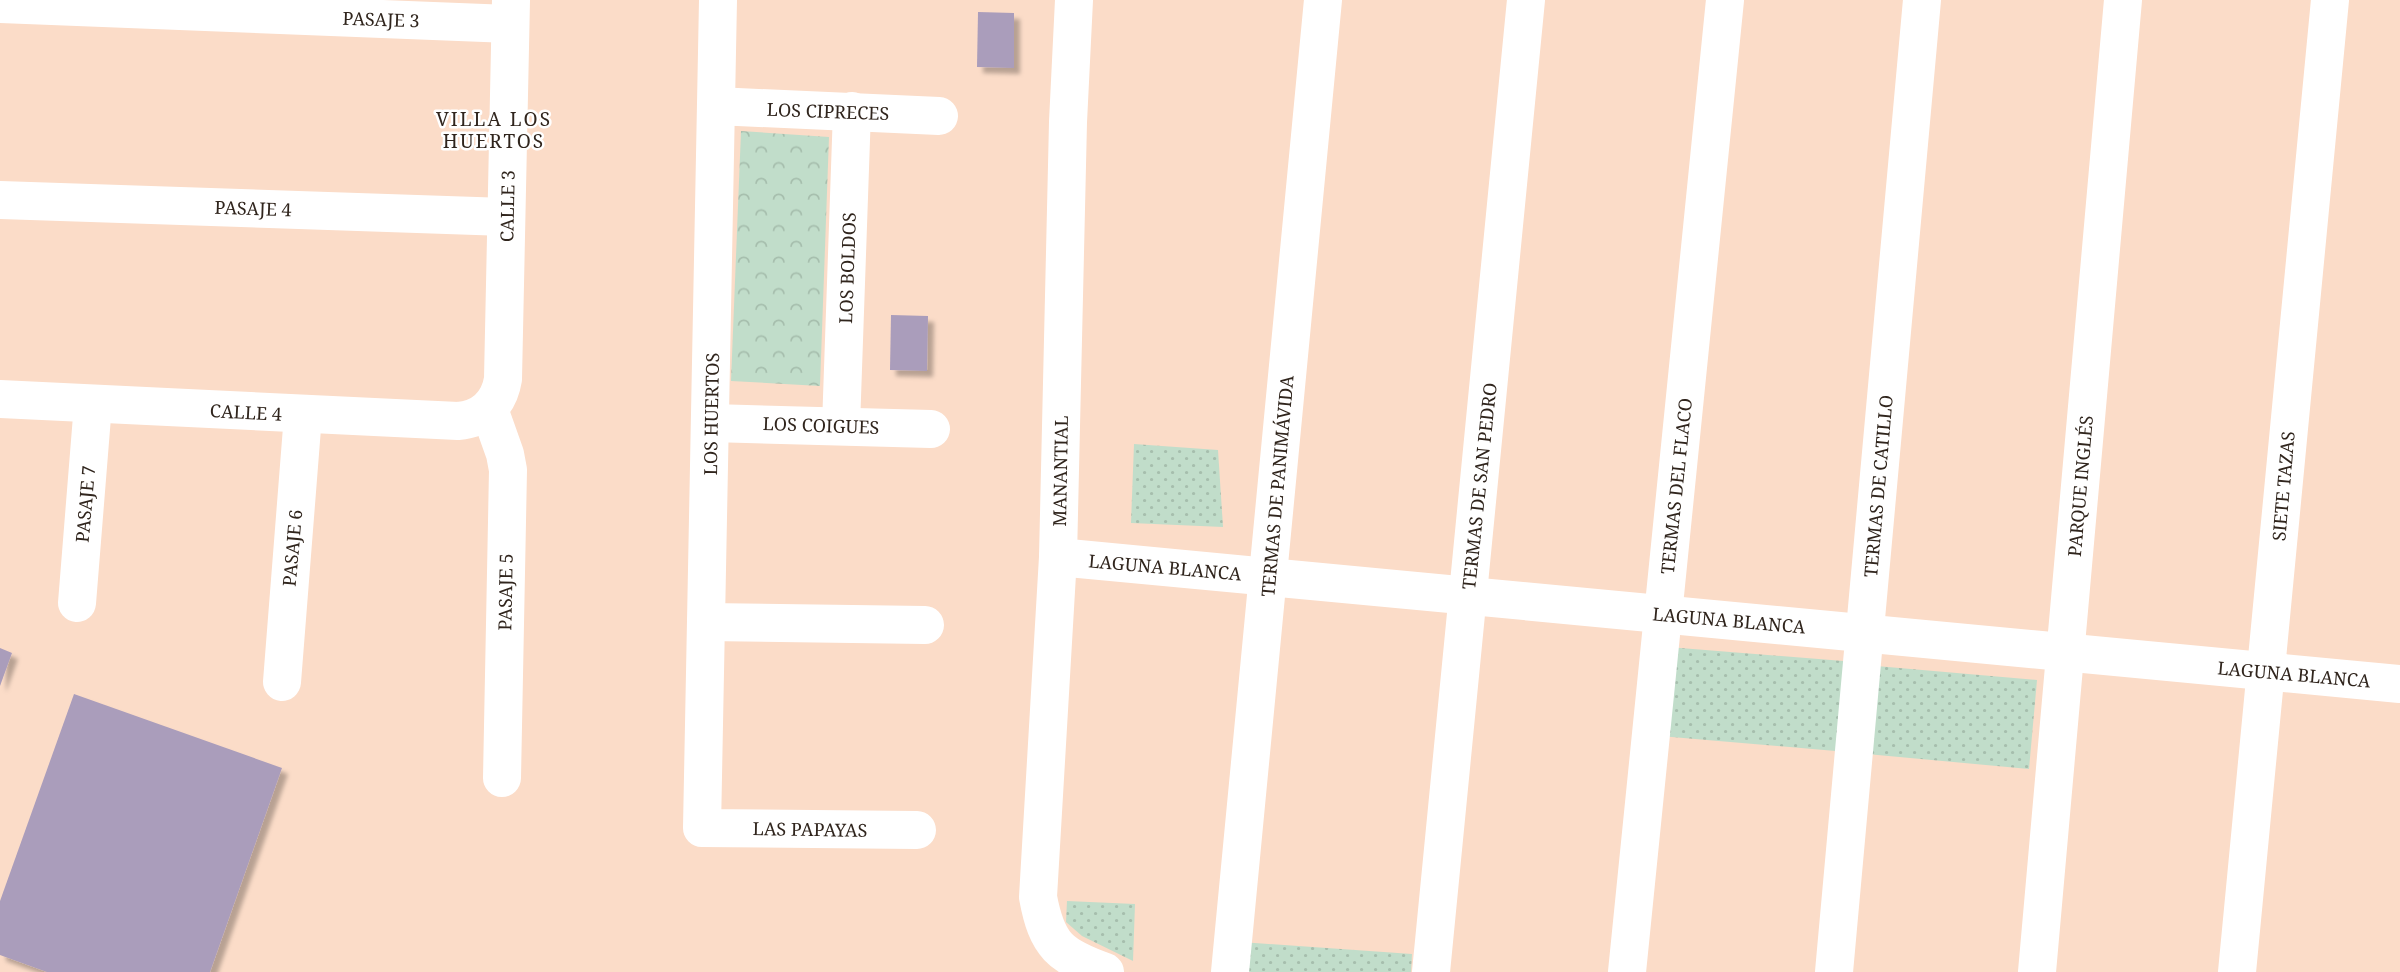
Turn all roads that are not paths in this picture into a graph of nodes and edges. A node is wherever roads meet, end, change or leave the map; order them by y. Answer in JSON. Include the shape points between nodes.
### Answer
{"nodes":[{"id":1,"x":718,"y":0,"type":"edge"},
{"id":2,"x":1074,"y":0,"type":"edge"},
{"id":3,"x":1323,"y":0,"type":"edge"},
{"id":4,"x":1526,"y":0,"type":"edge"},
{"id":5,"x":1725,"y":0,"type":"edge"},
{"id":6,"x":1922,"y":0,"type":"edge"},
{"id":7,"x":2123,"y":0,"type":"edge"},
{"id":8,"x":2330,"y":0,"type":"edge"},
{"id":9,"x":0,"y":4,"type":"edge"},
{"id":10,"x":511,"y":12,"type":"edge"},
{"id":11,"x":716,"y":106,"type":"junction"},
{"id":12,"x":852,"y":111,"type":"junction"},
{"id":13,"x":939,"y":116,"type":"dead end"},
{"id":14,"x":0,"y":200,"type":"edge"},
{"id":15,"x":506,"y":217,"type":"junction"},
{"id":16,"x":0,"y":399,"type":"edge"},
{"id":17,"x":93,"y":404,"type":"junction"},
{"id":18,"x":489,"y":409,"type":"junction"},
{"id":19,"x":303,"y":415,"type":"junction"},
{"id":20,"x":711,"y":423,"type":"junction"},
{"id":21,"x":841,"y":426,"type":"junction"},
{"id":22,"x":931,"y":429,"type":"dead end"},
{"id":23,"x":1058,"y":557,"type":"junction"},
{"id":24,"x":1268,"y":577,"type":"junction"},
{"id":25,"x":1468,"y":596,"type":"junction"},
{"id":26,"x":77,"y":603,"type":"dead end"},
{"id":27,"x":1663,"y":614,"type":"junction"},
{"id":28,"x":706,"y":622,"type":"junction"},
{"id":29,"x":925,"y":625,"type":"dead end"},
{"id":30,"x":1864,"y":633,"type":"junction"},
{"id":31,"x":2065,"y":652,"type":"junction"},
{"id":32,"x":2266,"y":671,"type":"junction"},
{"id":33,"x":282,"y":682,"type":"dead end"},
{"id":34,"x":2400,"y":684,"type":"edge"},
{"id":35,"x":502,"y":778,"type":"dead end"},
{"id":36,"x":702,"y":828,"type":"joint"},
{"id":37,"x":917,"y":830,"type":"dead end"},
{"id":38,"x":1105,"y":972,"type":"edge"},
{"id":39,"x":1230,"y":972,"type":"edge"},
{"id":40,"x":1431,"y":972,"type":"edge"},
{"id":41,"x":1627,"y":972,"type":"edge"},
{"id":42,"x":1834,"y":972,"type":"edge"},
{"id":43,"x":2036,"y":972,"type":"edge"},
{"id":44,"x":2237,"y":972,"type":"edge"}],
"edges":[{"from":1,"to":11,"type":"street","name":"LOS HUERTOS"},
{"from":2,"to":23,"type":"street","name":"MANANTIAL"},
{"from":3,"to":24,"type":"street","name":"TERMAS DE PANIMÁVIDA"},
{"from":4,"to":25,"type":"street","name":"TERMAS DE SAN PEDRO"},
{"from":5,"to":27,"type":"street","name":"TERMAS DEL FLACO"},
{"from":6,"to":30,"type":"street","name":"TERMAS DE CATILLO"},
{"from":7,"to":31,"type":"street","name":"PARQUE INGLÉS"},
{"from":8,"to":32,"type":"street","name":"SIETE TAZAS"},
{"from":9,"to":10,"type":"street","name":"PASAJE 3"},
{"from":10,"to":15,"type":"street","name":"CALLE 3"},
{"from":11,"to":12,"type":"street","name":"LOS CIPRECES"},
{"from":11,"to":20,"type":"street","name":"LOS HUERTOS"},
{"from":12,"to":13,"type":"street","name":"LOS CIPRECES"},
{"from":12,"to":21,"type":"street","name":"LOS BOLDOS"},
{"from":14,"to":15,"type":"street","name":"PASAJE 4"},
{"from":15,"to":18,"type":"street","name":"CALLE 3","via":[[503,379]]},
{"from":16,"to":17,"type":"street","name":"CALLE 4"},
{"from":17,"to":19,"type":"street","name":"CALLE 4"},
{"from":17,"to":26,"type":"street","name":"PASAJE 7"},
{"from":18,"to":19,"type":"street","name":"CALLE 4","via":[[458,421]]},
{"from":18,"to":35,"type":"street","name":"PASAJE 5","via":[[508,470]]},
{"from":19,"to":33,"type":"street","name":"PASAJE 6"},
{"from":20,"to":21,"type":"street","name":"LOS COIGUES"},
{"from":20,"to":28,"type":"street","name":"LOS HUERTOS"},
{"from":21,"to":22,"type":"street","name":"LOS COIGUES"},
{"from":23,"to":24,"type":"street","name":"LAGUNA BLANCA"},
{"from":23,"to":38,"type":"street","name":"MANANTIAL","via":[[1038,897],[1050,940],[1067,955]]},
{"from":24,"to":25,"type":"street","name":"LAGUNA BLANCA"},
{"from":24,"to":39,"type":"street","name":"TERMAS DE PANIMÁVIDA"},
{"from":25,"to":27,"type":"street","name":"LAGUNA BLANCA"},
{"from":25,"to":40,"type":"street","name":"TERMAS DE SAN PEDRO"},
{"from":27,"to":30,"type":"street","name":"LAGUNA BLANCA"},
{"from":27,"to":41,"type":"street","name":"TERMAS DEL FLACO"},
{"from":28,"to":29,"type":"street"},
{"from":28,"to":36,"type":"street","name":"LOS HUERTOS"},
{"from":30,"to":31,"type":"street","name":"LAGUNA BLANCA"},
{"from":30,"to":42,"type":"street","name":"TERMAS DE CATILLO"},
{"from":31,"to":32,"type":"street","name":"LAGUNA BLANCA"},
{"from":31,"to":43,"type":"street","name":"PARQUE INGLÉS"},
{"from":32,"to":34,"type":"street","name":"LAGUNA BLANCA"},
{"from":32,"to":44,"type":"street","name":"SIETE TAZAS"},
{"from":36,"to":37,"type":"street","name":"LAS PAPAYAS"}]}
